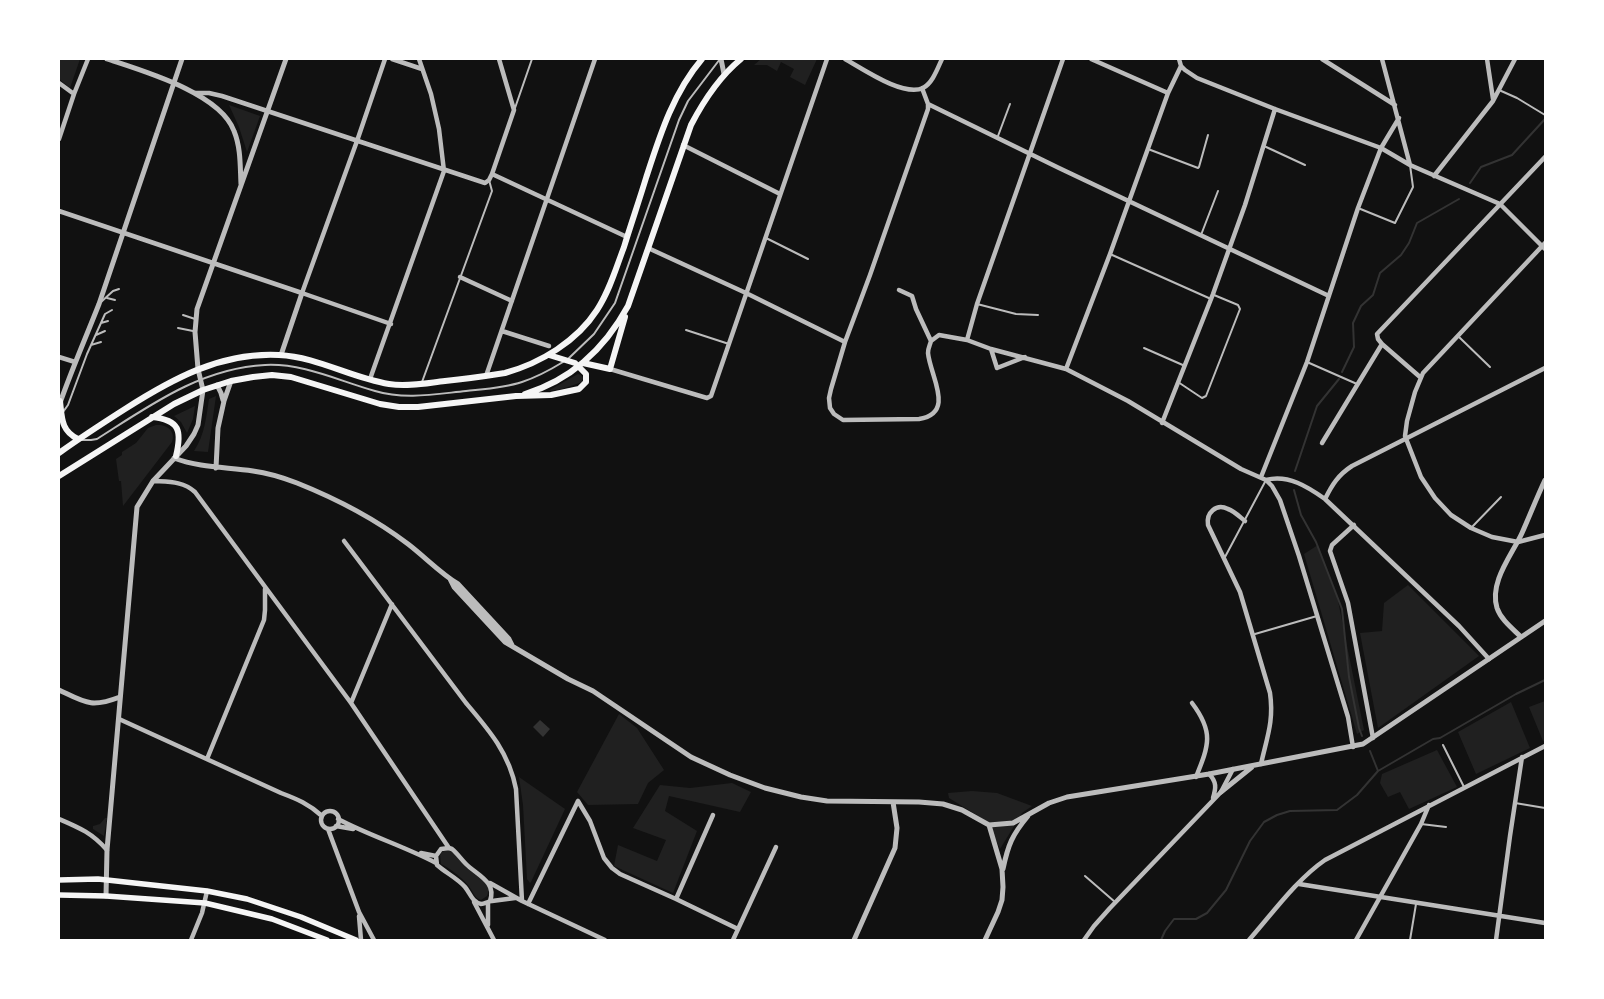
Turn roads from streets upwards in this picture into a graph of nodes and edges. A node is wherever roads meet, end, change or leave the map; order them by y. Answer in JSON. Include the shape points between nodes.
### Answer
{"nodes":[{"id":1,"x":88,"y":59,"type":"edge"},
{"id":2,"x":107,"y":59,"type":"edge"},
{"id":3,"x":182,"y":59,"type":"edge"},
{"id":4,"x":286,"y":59,"type":"edge"},
{"id":5,"x":385,"y":59,"type":"edge"},
{"id":6,"x":392,"y":59,"type":"edge"},
{"id":7,"x":419,"y":59,"type":"edge"},
{"id":8,"x":499,"y":59,"type":"edge"},
{"id":9,"x":594,"y":59,"type":"edge"},
{"id":10,"x":702,"y":59,"type":"edge"},
{"id":11,"x":721,"y":59,"type":"edge"},
{"id":12,"x":741,"y":59,"type":"edge"},
{"id":13,"x":827,"y":59,"type":"edge"},
{"id":14,"x":846,"y":59,"type":"edge"},
{"id":15,"x":942,"y":59,"type":"edge"},
{"id":16,"x":1063,"y":59,"type":"edge"},
{"id":17,"x":1091,"y":59,"type":"edge"},
{"id":18,"x":1179,"y":59,"type":"edge"},
{"id":19,"x":1322,"y":59,"type":"edge"},
{"id":20,"x":1382,"y":59,"type":"edge"},
{"id":21,"x":1487,"y":59,"type":"edge"},
{"id":22,"x":1514,"y":59,"type":"edge"},
{"id":23,"x":1181,"y":66,"type":"junction"},
{"id":24,"x":422,"y":69,"type":"junction"},
{"id":25,"x":724,"y":74,"type":"junction"},
{"id":26,"x":59,"y":83,"type":"edge"},
{"id":27,"x":173,"y":83,"type":"junction"},
{"id":28,"x":922,"y":88,"type":"junction"},
{"id":29,"x":195,"y":92,"type":"junction"},
{"id":30,"x":1168,"y":93,"type":"junction"},
{"id":31,"x":74,"y":94,"type":"junction"},
{"id":32,"x":1493,"y":100,"type":"junction"},
{"id":33,"x":928,"y":104,"type":"junction"},
{"id":34,"x":1395,"y":106,"type":"junction"},
{"id":35,"x":1275,"y":110,"type":"junction"},
{"id":36,"x":267,"y":111,"type":"junction"},
{"id":37,"x":1399,"y":118,"type":"junction"},
{"id":38,"x":59,"y":139,"type":"edge"},
{"id":39,"x":357,"y":140,"type":"junction"},
{"id":40,"x":683,"y":145,"type":"junction"},
{"id":41,"x":1381,"y":148,"type":"junction"},
{"id":42,"x":1030,"y":154,"type":"junction"},
{"id":43,"x":1545,"y":157,"type":"edge"},
{"id":44,"x":1410,"y":165,"type":"junction"},
{"id":45,"x":444,"y":171,"type":"junction"},
{"id":46,"x":492,"y":174,"type":"junction"},
{"id":47,"x":1434,"y":176,"type":"junction"},
{"id":48,"x":242,"y":187,"type":"junction"},
{"id":49,"x":780,"y":194,"type":"junction"},
{"id":50,"x":548,"y":199,"type":"junction"},
{"id":51,"x":1130,"y":202,"type":"junction"},
{"id":52,"x":1500,"y":204,"type":"junction"},
{"id":53,"x":59,"y":210,"type":"edge"},
{"id":54,"x":123,"y":233,"type":"junction"},
{"id":55,"x":627,"y":237,"type":"junction"},
{"id":56,"x":1544,"y":246,"type":"edge"},
{"id":57,"x":648,"y":248,"type":"junction"},
{"id":58,"x":1229,"y":249,"type":"junction"},
{"id":59,"x":214,"y":263,"type":"junction"},
{"id":60,"x":460,"y":277,"type":"road end"},
{"id":61,"x":899,"y":290,"type":"dead end"},
{"id":62,"x":302,"y":293,"type":"junction"},
{"id":63,"x":746,"y":293,"type":"junction"},
{"id":64,"x":1329,"y":296,"type":"junction"},
{"id":65,"x":512,"y":301,"type":"junction"},
{"id":66,"x":628,"y":306,"type":"junction"},
{"id":67,"x":391,"y":324,"type":"junction"},
{"id":68,"x":502,"y":331,"type":"junction"},
{"id":69,"x":966,"y":340,"type":"junction"},
{"id":70,"x":931,"y":341,"type":"junction"},
{"id":71,"x":845,"y":342,"type":"junction"},
{"id":72,"x":1382,"y":344,"type":"junction"},
{"id":73,"x":549,"y":346,"type":"dead end"},
{"id":74,"x":991,"y":350,"type":"junction"},
{"id":75,"x":281,"y":355,"type":"junction"},
{"id":76,"x":549,"y":355,"type":"junction"},
{"id":77,"x":59,"y":356,"type":"edge"},
{"id":78,"x":1025,"y":357,"type":"junction"},
{"id":79,"x":75,"y":362,"type":"junction"},
{"id":80,"x":581,"y":364,"type":"junction"},
{"id":81,"x":1545,"y":368,"type":"edge"},
{"id":82,"x":198,"y":369,"type":"junction"},
{"id":83,"x":610,"y":369,"type":"junction"},
{"id":84,"x":1066,"y":369,"type":"junction"},
{"id":85,"x":486,"y":376,"type":"junction"},
{"id":86,"x":1420,"y":377,"type":"junction"},
{"id":87,"x":370,"y":379,"type":"junction"},
{"id":88,"x":231,"y":381,"type":"junction"},
{"id":89,"x":217,"y":385,"type":"junction"},
{"id":90,"x":203,"y":390,"type":"junction"},
{"id":91,"x":516,"y":396,"type":"junction"},
{"id":92,"x":224,"y":401,"type":"junction"},
{"id":93,"x":60,"y":403,"type":"edge"},
{"id":94,"x":60,"y":414,"type":"edge"},
{"id":95,"x":152,"y":417,"type":"junction"},
{"id":96,"x":1162,"y":423,"type":"junction"},
{"id":97,"x":1406,"y":438,"type":"junction"},
{"id":98,"x":78,"y":439,"type":"junction"},
{"id":99,"x":1322,"y":443,"type":"dead end"},
{"id":100,"x":59,"y":453,"type":"edge"},
{"id":101,"x":175,"y":457,"type":"junction"},
{"id":102,"x":216,"y":468,"type":"junction"},
{"id":103,"x":59,"y":476,"type":"edge"},
{"id":104,"x":1264,"y":478,"type":"junction"},
{"id":105,"x":1545,"y":480,"type":"edge"},
{"id":106,"x":153,"y":481,"type":"junction"},
{"id":107,"x":1325,"y":499,"type":"junction"},
{"id":108,"x":1245,"y":521,"type":"road end"},
{"id":109,"x":1354,"y":525,"type":"junction"},
{"id":110,"x":1545,"y":535,"type":"edge"},
{"id":111,"x":344,"y":541,"type":"dead end"},
{"id":112,"x":1518,"y":542,"type":"junction"},
{"id":113,"x":265,"y":587,"type":"junction"},
{"id":114,"x":392,"y":604,"type":"junction"},
{"id":115,"x":1545,"y":622,"type":"edge"},
{"id":116,"x":1521,"y":637,"type":"junction"},
{"id":117,"x":1489,"y":659,"type":"junction"},
{"id":118,"x":59,"y":690,"type":"edge"},
{"id":119,"x":120,"y":697,"type":"junction"},
{"id":120,"x":1192,"y":703,"type":"dead end"},
{"id":121,"x":351,"y":704,"type":"junction"},
{"id":122,"x":119,"y":719,"type":"junction"},
{"id":123,"x":1373,"y":738,"type":"junction"},
{"id":124,"x":1545,"y":746,"type":"edge"},
{"id":125,"x":1353,"y":747,"type":"junction"},
{"id":126,"x":207,"y":758,"type":"junction"},
{"id":127,"x":1522,"y":758,"type":"junction"},
{"id":128,"x":1261,"y":764,"type":"junction"},
{"id":129,"x":1253,"y":766,"type":"junction"},
{"id":130,"x":1233,"y":770,"type":"junction"},
{"id":131,"x":1209,"y":774,"type":"junction"},
{"id":132,"x":1196,"y":777,"type":"junction"},
{"id":133,"x":1221,"y":792,"type":"junction"},
{"id":134,"x":1213,"y":800,"type":"junction"},
{"id":135,"x":893,"y":802,"type":"junction"},
{"id":136,"x":1429,"y":805,"type":"junction"},
{"id":137,"x":1029,"y":815,"type":"junction"},
{"id":138,"x":322,"y":816,"type":"junction"},
{"id":139,"x":713,"y":816,"type":"dead end"},
{"id":140,"x":59,"y":819,"type":"edge"},
{"id":141,"x":338,"y":820,"type":"junction"},
{"id":142,"x":989,"y":825,"type":"junction"},
{"id":143,"x":336,"y":826,"type":"junction"},
{"id":144,"x":328,"y":829,"type":"junction"},
{"id":145,"x":359,"y":830,"type":"junction"},
{"id":146,"x":776,"y":847,"type":"dead end"},
{"id":147,"x":449,"y":848,"type":"junction"},
{"id":148,"x":107,"y":850,"type":"junction"},
{"id":149,"x":414,"y":852,"type":"junction"},
{"id":150,"x":436,"y":856,"type":"junction"},
{"id":151,"x":436,"y":863,"type":"junction"},
{"id":152,"x":1002,"y":869,"type":"junction"},
{"id":153,"x":59,"y":880,"type":"edge"},
{"id":154,"x":106,"y":880,"type":"junction"},
{"id":155,"x":488,"y":882,"type":"junction"},
{"id":156,"x":1299,"y":884,"type":"junction"},
{"id":157,"x":208,"y":891,"type":"junction"},
{"id":158,"x":59,"y":895,"type":"edge"},
{"id":159,"x":106,"y":896,"type":"junction"},
{"id":160,"x":1380,"y":897,"type":"junction"},
{"id":161,"x":516,"y":898,"type":"junction"},
{"id":162,"x":676,"y":899,"type":"junction"},
{"id":163,"x":473,"y":900,"type":"junction"},
{"id":164,"x":522,"y":901,"type":"junction"},
{"id":165,"x":489,"y":902,"type":"junction"},
{"id":166,"x":204,"y":903,"type":"junction"},
{"id":167,"x":528,"y":904,"type":"junction"},
{"id":168,"x":359,"y":912,"type":"junction"},
{"id":169,"x":1499,"y":916,"type":"junction"},
{"id":170,"x":1545,"y":923,"type":"edge"},
{"id":171,"x":489,"y":929,"type":"junction"},
{"id":172,"x":738,"y":929,"type":"junction"},
{"id":173,"x":191,"y":940,"type":"edge"},
{"id":174,"x":327,"y":940,"type":"edge"},
{"id":175,"x":356,"y":940,"type":"edge"},
{"id":176,"x":361,"y":940,"type":"edge"},
{"id":177,"x":374,"y":940,"type":"edge"},
{"id":178,"x":494,"y":940,"type":"edge"},
{"id":179,"x":605,"y":940,"type":"edge"},
{"id":180,"x":733,"y":940,"type":"edge"},
{"id":181,"x":854,"y":940,"type":"edge"},
{"id":182,"x":985,"y":940,"type":"edge"},
{"id":183,"x":1084,"y":940,"type":"edge"},
{"id":184,"x":1249,"y":940,"type":"edge"},
{"id":185,"x":1356,"y":940,"type":"edge"},
{"id":186,"x":1496,"y":940,"type":"edge"}],
"edges":[{"from":1,"to":31,"type":"street"},
{"from":2,"to":27,"type":"street"},
{"from":3,"to":27,"type":"street"},
{"from":4,"to":36,"type":"street"},
{"from":5,"to":39,"type":"street"},
{"from":6,"to":24,"type":"street"},
{"from":7,"to":24,"type":"street"},
{"from":8,"to":46,"type":"street","via":[[514,110]]},
{"from":9,"to":50,"type":"street"},
{"from":10,"to":55,"type":"main road","via":[[680,89],[670,110]]},
{"from":11,"to":25,"type":"street"},
{"from":12,"to":25,"type":"main road"},
{"from":13,"to":49,"type":"street"},
{"from":14,"to":28,"type":"street","via":[[894,85],[910,90]]},
{"from":15,"to":28,"type":"street","via":[[928,85]]},
{"from":16,"to":42,"type":"street"},
{"from":17,"to":30,"type":"street"},
{"from":18,"to":23,"type":"street"},
{"from":19,"to":34,"type":"street"},
{"from":20,"to":34,"type":"street"},
{"from":21,"to":32,"type":"street"},
{"from":22,"to":32,"type":"street"},
{"from":23,"to":30,"type":"street"},
{"from":23,"to":35,"type":"street","via":[[1197,78]]},
{"from":24,"to":45,"type":"street","via":[[439,129]]},
{"from":25,"to":40,"type":"main road","via":[[703,102]]},
{"from":26,"to":31,"type":"street"},
{"from":27,"to":29,"type":"street"},
{"from":27,"to":54,"type":"street"},
{"from":28,"to":33,"type":"street"},
{"from":29,"to":36,"type":"street","via":[[209,92]]},
{"from":29,"to":48,"type":"street","via":[[220,110],[234,129]]},
{"from":30,"to":51,"type":"street"},
{"from":31,"to":38,"type":"street"},
{"from":32,"to":47,"type":"street"},
{"from":33,"to":42,"type":"street"},
{"from":33,"to":71,"type":"street"},
{"from":34,"to":37,"type":"street"},
{"from":35,"to":41,"type":"street"},
{"from":35,"to":58,"type":"street"},
{"from":36,"to":39,"type":"street"},
{"from":36,"to":48,"type":"street"},
{"from":37,"to":41,"type":"street"},
{"from":37,"to":44,"type":"street"},
{"from":39,"to":45,"type":"street"},
{"from":39,"to":62,"type":"street"},
{"from":40,"to":49,"type":"street"},
{"from":40,"to":57,"type":"main road"},
{"from":41,"to":44,"type":"street"},
{"from":41,"to":64,"type":"street"},
{"from":42,"to":51,"type":"street"},
{"from":42,"to":69,"type":"street"},
{"from":43,"to":52,"type":"street"},
{"from":44,"to":47,"type":"street"},
{"from":45,"to":46,"type":"street","via":[[487,182]]},
{"from":45,"to":67,"type":"street"},
{"from":46,"to":50,"type":"street"},
{"from":47,"to":52,"type":"street"},
{"from":48,"to":59,"type":"street"},
{"from":49,"to":63,"type":"street"},
{"from":50,"to":55,"type":"street"},
{"from":50,"to":65,"type":"street"},
{"from":51,"to":58,"type":"street"},
{"from":51,"to":84,"type":"street"},
{"from":52,"to":56,"type":"street"},
{"from":52,"to":72,"type":"street","via":[[1379,331],[1377,337]]},
{"from":53,"to":54,"type":"street"},
{"from":54,"to":59,"type":"street"},
{"from":54,"to":79,"type":"street"},
{"from":55,"to":76,"type":"main road","via":[[614,276],[597,310],[573,337]]},
{"from":56,"to":86,"type":"street"},
{"from":57,"to":63,"type":"street"},
{"from":57,"to":66,"type":"main road"},
{"from":58,"to":64,"type":"street"},
{"from":58,"to":96,"type":"street"},
{"from":59,"to":62,"type":"street"},
{"from":59,"to":82,"type":"street","via":[[197,309],[194,332]]},
{"from":60,"to":65,"type":"street"},
{"from":61,"to":70,"type":"street","via":[[912,296]]},
{"from":62,"to":67,"type":"street"},
{"from":62,"to":75,"type":"street"},
{"from":63,"to":71,"type":"street"},
{"from":63,"to":83,"type":"street","via":[[710,398]]},
{"from":64,"to":104,"type":"street"},
{"from":65,"to":68,"type":"street"},
{"from":66,"to":80,"type":"main road","via":[[608,337]]},
{"from":66,"to":83,"type":"main road"},
{"from":67,"to":87,"type":"street"},
{"from":68,"to":73,"type":"street"},
{"from":68,"to":85,"type":"street"},
{"from":69,"to":70,"type":"street","via":[[939,335]]},
{"from":69,"to":74,"type":"street"},
{"from":70,"to":71,"type":"street","via":[[928,350],[939,402],[934,413],[919,419],[852,420],[838,417],[830,408],[829,398]]},
{"from":72,"to":86,"type":"street"},
{"from":72,"to":99,"type":"street"},
{"from":74,"to":78,"type":"street"},
{"from":74,"to":78,"type":"street","via":[[998,368]]},
{"from":75,"to":82,"type":"main road","via":[[241,357]]},
{"from":75,"to":87,"type":"main road","via":[[312,360]]},
{"from":76,"to":80,"type":"main road"},
{"from":76,"to":85,"type":"main road","via":[[516,370]]},
{"from":77,"to":79,"type":"street"},
{"from":78,"to":84,"type":"street"},
{"from":79,"to":93,"type":"street"},
{"from":80,"to":83,"type":"main road"},
{"from":80,"to":91,"type":"main road","via":[[550,385]]},
{"from":80,"to":91,"type":"main road","via":[[588,379],[579,388],[551,395]]},
{"from":81,"to":97,"type":"street"},
{"from":82,"to":90,"type":"street"},
{"from":82,"to":98,"type":"main road","via":[[160,387]]},
{"from":84,"to":96,"type":"street","via":[[1128,401]]},
{"from":85,"to":87,"type":"main road","via":[[400,385]]},
{"from":86,"to":97,"type":"street","via":[[1407,421]]},
{"from":88,"to":89,"type":"main road"},
{"from":88,"to":91,"type":"main road","via":[[272,375],[292,377],[399,407]]},
{"from":88,"to":92,"type":"street"},
{"from":89,"to":90,"type":"main road"},
{"from":89,"to":92,"type":"street"},
{"from":90,"to":95,"type":"main road"},
{"from":90,"to":101,"type":"street","via":[[198,425]]},
{"from":92,"to":102,"type":"street","via":[[218,428]]},
{"from":93,"to":94,"type":"main road"},
{"from":94,"to":98,"type":"main road","via":[[67,431]]},
{"from":95,"to":101,"type":"main road","via":[[167,419],[178,428],[180,438]]},
{"from":95,"to":103,"type":"main road"},
{"from":96,"to":104,"type":"street","via":[[1241,469]]},
{"from":97,"to":107,"type":"street","via":[[1342,472]]},
{"from":97,"to":112,"type":"street","via":[[1421,476],[1451,515],[1492,537]]},
{"from":98,"to":100,"type":"main road"},
{"from":101,"to":102,"type":"street","via":[[191,464]]},
{"from":101,"to":106,"type":"street"},
{"from":102,"to":135,"type":"street","via":[[254,471],[295,482],[330,496],[382,525],[450,579],[454,587],[512,645],[608,700],[691,757],[765,788],[801,797]]},
{"from":104,"to":107,"type":"street","via":[[1300,484]]},
{"from":104,"to":125,"type":"street","via":[[1280,500],[1348,717]]},
{"from":105,"to":112,"type":"street"},
{"from":106,"to":113,"type":"street","via":[[177,483],[195,492]]},
{"from":106,"to":119,"type":"street","via":[[136,512]]},
{"from":107,"to":109,"type":"street"},
{"from":108,"to":128,"type":"street","via":[[1224,507],[1212,510],[1207,520],[1240,592],[1270,693],[1271,724]]},
{"from":109,"to":117,"type":"street"},
{"from":109,"to":123,"type":"street","via":[[1332,545],[1330,551],[1348,603]]},
{"from":110,"to":112,"type":"street"},
{"from":111,"to":114,"type":"street"},
{"from":112,"to":116,"type":"street","via":[[1500,577],[1496,595],[1501,615]]},
{"from":113,"to":121,"type":"street"},
{"from":113,"to":126,"type":"street","via":[[264,620]]},
{"from":114,"to":121,"type":"street"},
{"from":114,"to":164,"type":"street","via":[[506,758],[516,789]]},
{"from":115,"to":116,"type":"street"},
{"from":116,"to":117,"type":"street"},
{"from":117,"to":123,"type":"street"},
{"from":118,"to":119,"type":"street","via":[[93,704]]},
{"from":119,"to":122,"type":"street"},
{"from":120,"to":132,"type":"street","via":[[1202,717],[1208,741]]},
{"from":121,"to":147,"type":"street"},
{"from":122,"to":126,"type":"street"},
{"from":122,"to":148,"type":"street"},
{"from":123,"to":125,"type":"street"},
{"from":124,"to":127,"type":"street"},
{"from":125,"to":128,"type":"street"},
{"from":126,"to":138,"type":"street","via":[[301,800]]},
{"from":127,"to":136,"type":"street"},
{"from":127,"to":169,"type":"street"},
{"from":128,"to":129,"type":"street"},
{"from":129,"to":130,"type":"street"},
{"from":129,"to":133,"type":"street"},
{"from":130,"to":131,"type":"street"},
{"from":130,"to":133,"type":"street"},
{"from":131,"to":132,"type":"street"},
{"from":131,"to":134,"type":"street","via":[[1216,787]]},
{"from":132,"to":137,"type":"street","via":[[1067,797]]},
{"from":133,"to":134,"type":"street"},
{"from":134,"to":183,"type":"street"},
{"from":135,"to":142,"type":"street","via":[[943,804]]},
{"from":135,"to":181,"type":"street","via":[[897,828],[895,848]]},
{"from":136,"to":156,"type":"street","via":[[1325,860]]},
{"from":136,"to":160,"type":"street"},
{"from":137,"to":142,"type":"street","via":[[1013,823]]},
{"from":137,"to":152,"type":"street","via":[[1010,841]]},
{"from":138,"to":141,"type":"street","via":[[331,812]]},
{"from":138,"to":144,"type":"street","via":[[322,824]]},
{"from":139,"to":162,"type":"street"},
{"from":140,"to":148,"type":"street","via":[[86,831]]},
{"from":141,"to":143,"type":"street"},
{"from":141,"to":145,"type":"street"},
{"from":142,"to":152,"type":"street"},
{"from":143,"to":144,"type":"street"},
{"from":143,"to":145,"type":"street"},
{"from":144,"to":168,"type":"street"},
{"from":145,"to":149,"type":"street"},
{"from":146,"to":172,"type":"street"},
{"from":147,"to":150,"type":"street","via":[[441,849]]},
{"from":147,"to":155,"type":"street"},
{"from":148,"to":154,"type":"street"},
{"from":149,"to":150,"type":"street"},
{"from":149,"to":151,"type":"street"},
{"from":150,"to":151,"type":"street"},
{"from":151,"to":163,"type":"street","via":[[459,881]]},
{"from":152,"to":182,"type":"street","via":[[1002,900]]},
{"from":153,"to":154,"type":"main road"},
{"from":154,"to":157,"type":"main road"},
{"from":154,"to":159,"type":"street"},
{"from":155,"to":161,"type":"street"},
{"from":155,"to":165,"type":"street","via":[[492,890]]},
{"from":156,"to":160,"type":"street"},
{"from":156,"to":184,"type":"street"},
{"from":157,"to":166,"type":"street"},
{"from":157,"to":175,"type":"main road","via":[[276,908]]},
{"from":158,"to":159,"type":"main road"},
{"from":159,"to":166,"type":"main road"},
{"from":160,"to":169,"type":"street"},
{"from":160,"to":185,"type":"street"},
{"from":161,"to":164,"type":"street"},
{"from":161,"to":165,"type":"street"},
{"from":162,"to":167,"type":"street","via":[[612,868],[604,858],[590,821],[578,801]]},
{"from":162,"to":172,"type":"street"},
{"from":163,"to":165,"type":"street","via":[[481,904]]},
{"from":163,"to":171,"type":"street"},
{"from":164,"to":167,"type":"street"},
{"from":165,"to":171,"type":"street"},
{"from":166,"to":173,"type":"street"},
{"from":166,"to":174,"type":"main road","via":[[272,919]]},
{"from":167,"to":179,"type":"street"},
{"from":168,"to":176,"type":"street"},
{"from":168,"to":177,"type":"street"},
{"from":169,"to":170,"type":"street"},
{"from":169,"to":186,"type":"street"},
{"from":171,"to":178,"type":"street"},
{"from":172,"to":180,"type":"street"}]}
